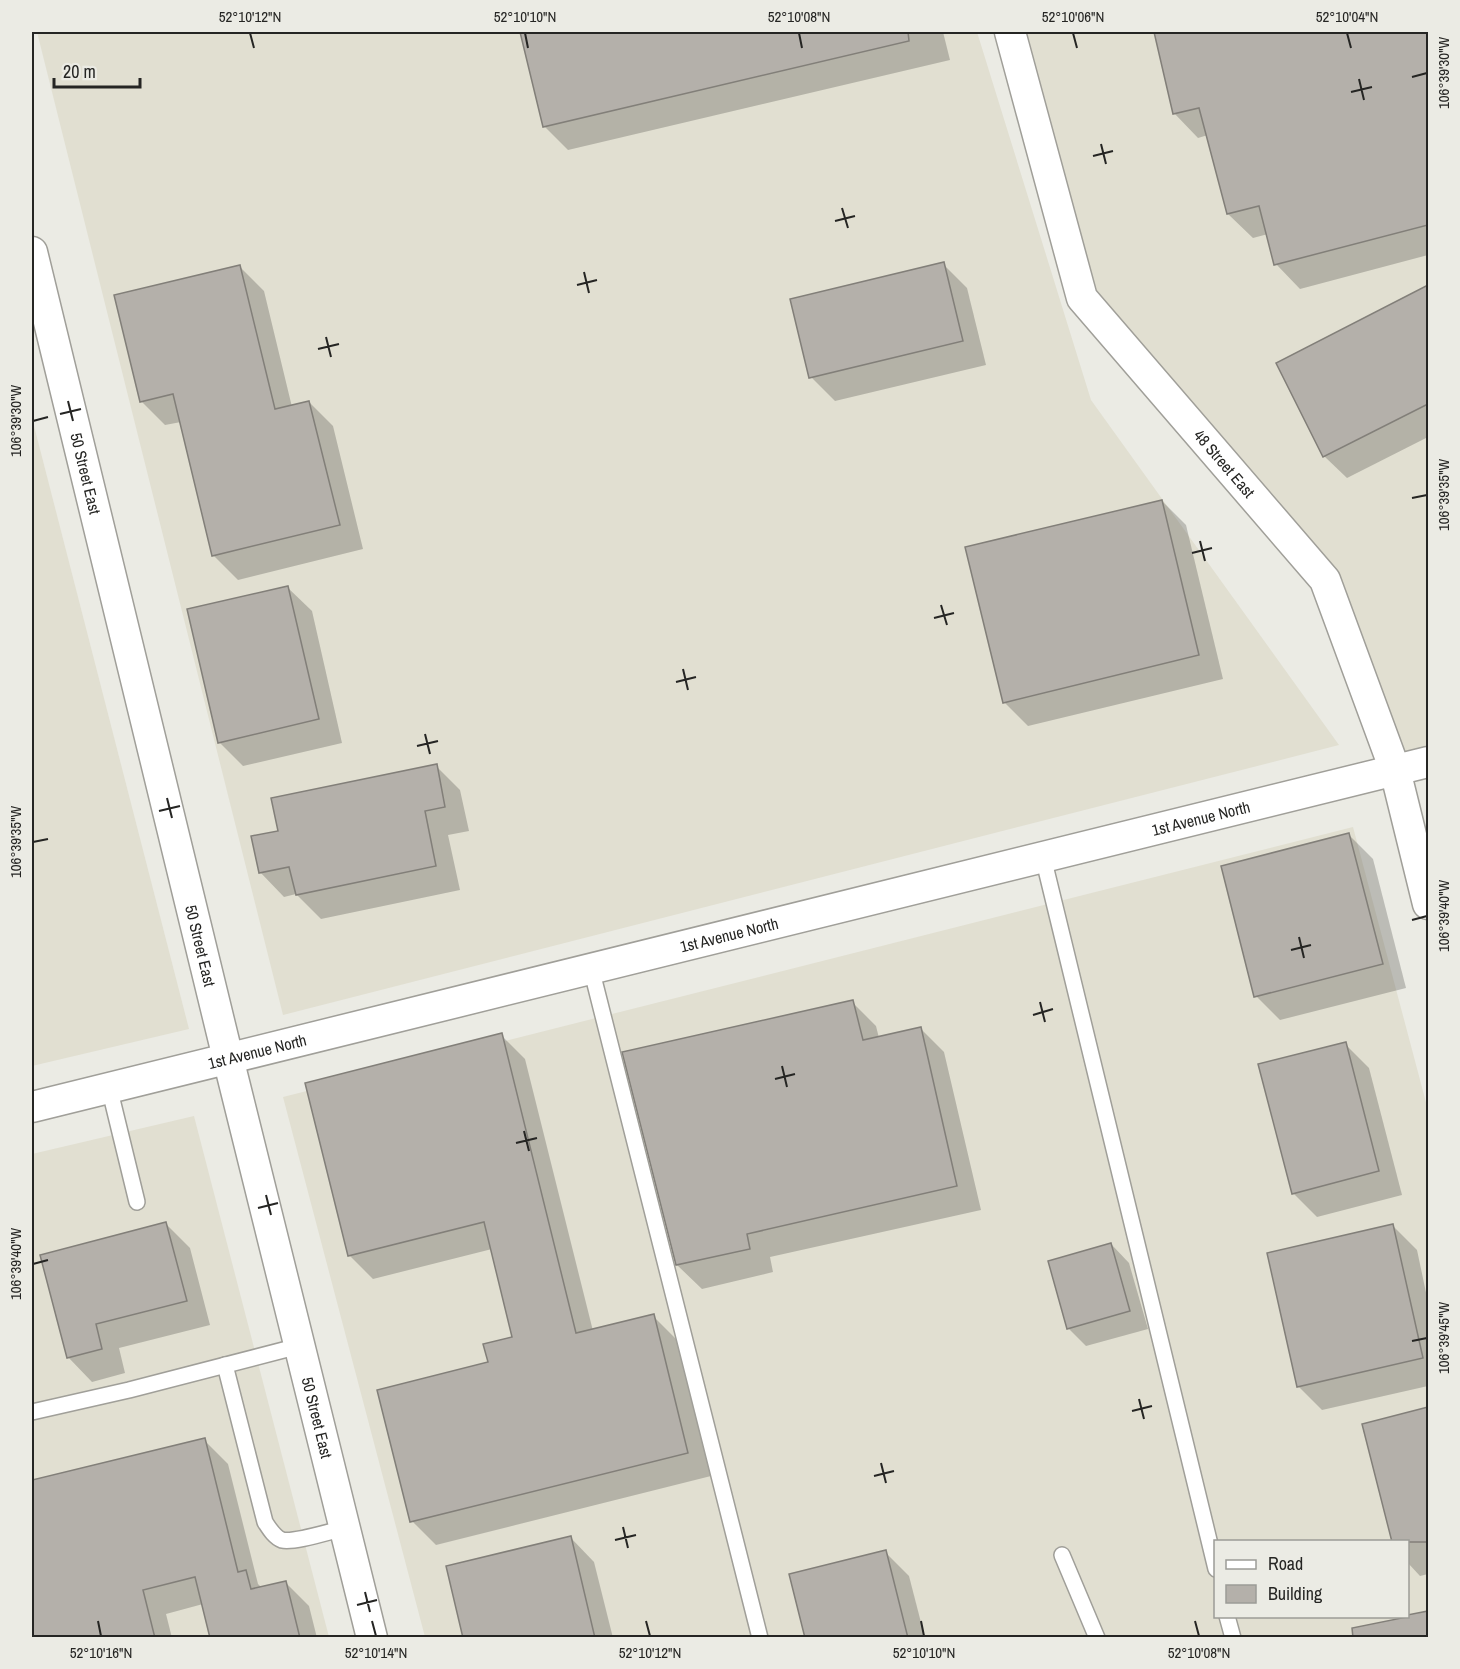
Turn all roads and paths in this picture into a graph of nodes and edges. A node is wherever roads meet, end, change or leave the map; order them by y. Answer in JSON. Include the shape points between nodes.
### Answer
{"nodes":[{"id":1,"x":1010,"y":32,"type":"edge"},
{"id":2,"x":32,"y":252,"type":"edge"},
{"id":3,"x":1428,"y":762,"type":"edge"},
{"id":4,"x":1395,"y":770,"type":"junction"},
{"id":5,"x":1043,"y":857,"type":"junction"},
{"id":6,"x":1428,"y":904,"type":"edge"},
{"id":7,"x":591,"y":968,"type":"junction"},
{"id":8,"x":228,"y":1058,"type":"junction"},
{"id":9,"x":109,"y":1088,"type":"junction"},
{"id":10,"x":32,"y":1107,"type":"edge"},
{"id":11,"x":137,"y":1202,"type":"dead end"},
{"id":12,"x":299,"y":1346,"type":"junction"},
{"id":13,"x":225,"y":1365,"type":"junction"},
{"id":14,"x":32,"y":1412,"type":"edge"},
{"id":15,"x":345,"y":1528,"type":"junction"},
{"id":16,"x":1062,"y":1555,"type":"dead end"},
{"id":17,"x":1214,"y":1565,"type":"edge"},
{"id":18,"x":1227,"y":1618,"type":"edge"},
{"id":19,"x":372,"y":1638,"type":"edge"},
{"id":20,"x":760,"y":1638,"type":"edge"},
{"id":21,"x":1097,"y":1638,"type":"edge"},
{"id":22,"x":1233,"y":1638,"type":"edge"}],
"edges":[{"from":1,"to":4,"type":"street","name":"48 Street East","via":[[1082,298],[1325,580]]},
{"from":2,"to":8,"type":"street","name":"50 Street East"},
{"from":3,"to":4,"type":"street","name":"1st Avenue North"},
{"from":4,"to":5,"type":"street","name":"1st Avenue North"},
{"from":4,"to":6,"type":"street","name":"48 Street East"},
{"from":5,"to":7,"type":"street","name":"1st Avenue North"},
{"from":5,"to":17,"type":"lane"},
{"from":7,"to":8,"type":"street","name":"1st Avenue North"},
{"from":7,"to":20,"type":"lane"},
{"from":8,"to":9,"type":"street","name":"1st Avenue North"},
{"from":8,"to":12,"type":"street","name":"50 Street East"},
{"from":9,"to":10,"type":"street","name":"1st Avenue North"},
{"from":9,"to":11,"type":"lane"},
{"from":12,"to":13,"type":"lane"},
{"from":12,"to":15,"type":"street","name":"50 Street East"},
{"from":13,"to":14,"type":"lane"},
{"from":13,"to":15,"type":"lane","via":[[265,1522],[272,1533],[281,1540],[296,1540]]},
{"from":15,"to":19,"type":"street","name":"50 Street East"},
{"from":16,"to":21,"type":"lane"},
{"from":18,"to":22,"type":"lane"}]}
